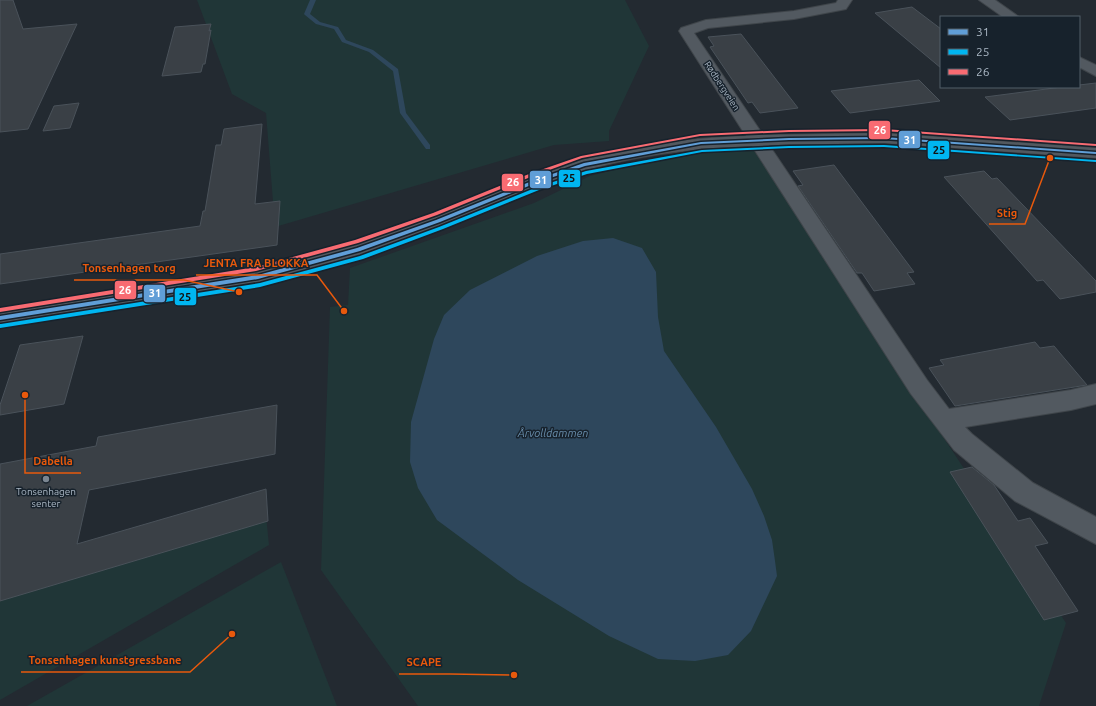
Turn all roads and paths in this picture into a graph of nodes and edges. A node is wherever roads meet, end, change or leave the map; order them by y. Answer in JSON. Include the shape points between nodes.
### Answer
{"nodes":[{"id":1,"x":845,"y":0,"type":"edge"},
{"id":2,"x":986,"y":0,"type":"edge"},
{"id":3,"x":1010,"y":16,"type":"edge"},
{"id":4,"x":1080,"y":62,"type":"edge"},
{"id":5,"x":1096,"y":72,"type":"edge"},
{"id":6,"x":757,"y":141,"type":"junction"},
{"id":7,"x":1096,"y":153,"type":"edge"},
{"id":8,"x":0,"y":318,"type":"edge"},
{"id":9,"x":1096,"y":394,"type":"edge"},
{"id":10,"x":944,"y":420,"type":"junction"},
{"id":11,"x":1096,"y":532,"type":"edge"}],
"edges":[{"from":1,"to":6,"type":"street","name":"Rødbergveien","via":[[841,6],[794,15],[706,24],[686,31]]},
{"from":2,"to":3,"type":"street"},
{"from":4,"to":5,"type":"street"},
{"from":6,"to":7,"type":"street","via":[[896,139]]},
{"from":6,"to":8,"type":"street","via":[[701,142],[584,165],[358,250],[258,276]]},
{"from":6,"to":10,"type":"street","name":"Rødbergveien","via":[[919,387]]},
{"from":9,"to":10,"type":"street"},
{"from":10,"to":11,"type":"street","name":"Rødbergveien","via":[[964,442],[1024,492]]}]}
